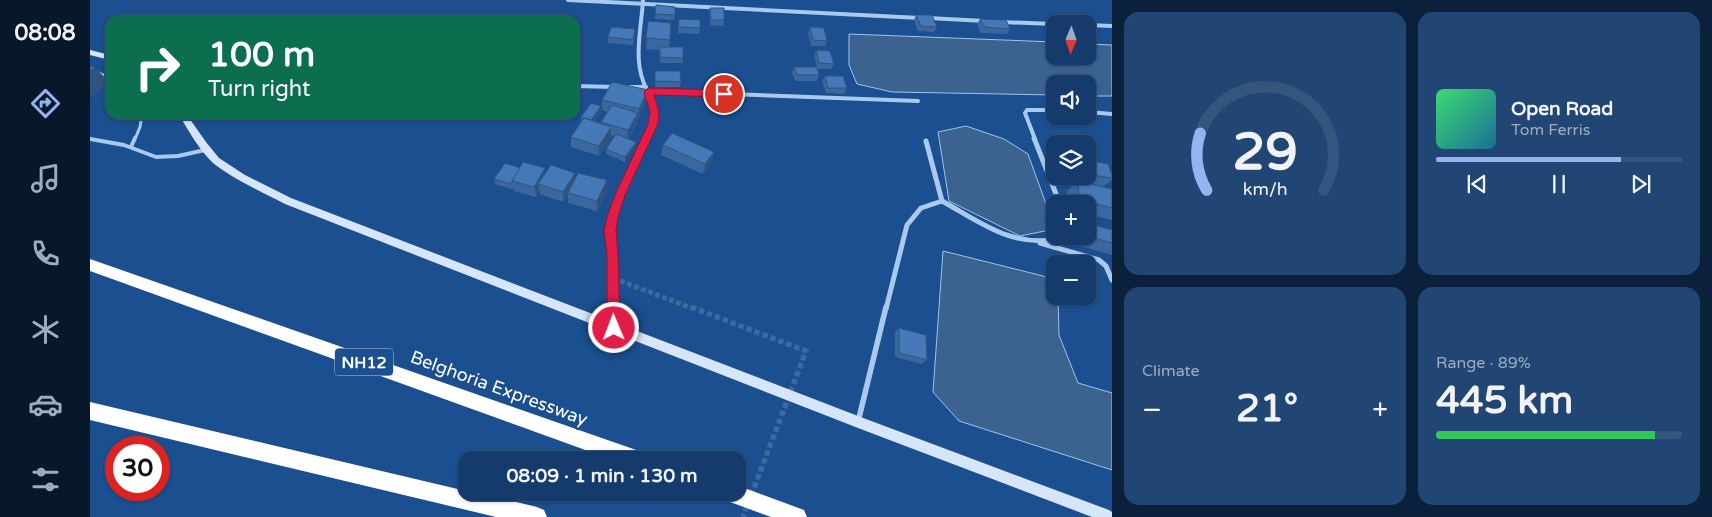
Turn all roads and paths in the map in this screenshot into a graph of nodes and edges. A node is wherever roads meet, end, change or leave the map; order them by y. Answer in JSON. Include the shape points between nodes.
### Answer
{"nodes":[{"id":1,"x":568,"y":0,"type":"edge"},
{"id":2,"x":643,"y":2,"type":"edge"},
{"id":3,"x":1046,"y":24,"type":"edge"},
{"id":4,"x":1096,"y":25,"type":"edge"},
{"id":5,"x":1112,"y":26,"type":"edge"},
{"id":6,"x":90,"y":52,"type":"edge"},
{"id":7,"x":105,"y":56,"type":"edge"},
{"id":8,"x":90,"y":69,"type":"edge"},
{"id":9,"x":105,"y":76,"type":"edge"},
{"id":10,"x":580,"y":86,"type":"edge"},
{"id":11,"x":647,"y":89,"type":"junction"},
{"id":12,"x":918,"y":102,"type":"dead end"},
{"id":13,"x":1046,"y":110,"type":"edge"},
{"id":14,"x":1096,"y":113,"type":"edge"},
{"id":15,"x":1112,"y":114,"type":"edge"},
{"id":16,"x":141,"y":120,"type":"edge"},
{"id":17,"x":188,"y":120,"type":"edge"},
{"id":18,"x":90,"y":139,"type":"edge"},
{"id":19,"x":926,"y":141,"type":"dead end"},
{"id":20,"x":131,"y":147,"type":"junction"},
{"id":21,"x":208,"y":149,"type":"junction"},
{"id":22,"x":1057,"y":195,"type":"edge"},
{"id":23,"x":942,"y":201,"type":"junction"},
{"id":24,"x":1032,"y":242,"type":"junction"},
{"id":25,"x":1046,"y":242,"type":"edge"},
{"id":26,"x":90,"y":265,"type":"edge"},
{"id":27,"x":1112,"y":280,"type":"edge"},
{"id":28,"x":614,"y":328,"type":"junction"},
{"id":29,"x":90,"y":411,"type":"edge"},
{"id":30,"x":858,"y":422,"type":"junction"},
{"id":31,"x":614,"y":451,"type":"edge"},
{"id":32,"x":746,"y":498,"type":"edge"},
{"id":33,"x":537,"y":517,"type":"edge"},
{"id":34,"x":798,"y":517,"type":"edge"},
{"id":35,"x":1109,"y":517,"type":"edge"}],
"edges":[{"from":1,"to":2,"type":"street"},
{"from":2,"to":3,"type":"street"},
{"from":2,"to":11,"type":"street","via":[[639,50],[641,78]]},
{"from":4,"to":5,"type":"street"},
{"from":6,"to":7,"type":"street"},
{"from":8,"to":9,"type":"lane"},
{"from":10,"to":11,"type":"street"},
{"from":11,"to":12,"type":"street"},
{"from":11,"to":28,"type":"street","via":[[654,112],[653,124],[620,195],[610,231]]},
{"from":13,"to":22,"type":"street","via":[[1027,110],[1025,113]]},
{"from":14,"to":15,"type":"street"},
{"from":16,"to":20,"type":"lane"},
{"from":17,"to":21,"type":"street"},
{"from":18,"to":20,"type":"lane"},
{"from":19,"to":23,"type":"street"},
{"from":20,"to":21,"type":"lane","via":[[149,156],[164,158]]},
{"from":21,"to":28,"type":"street","via":[[216,159],[241,176],[288,201]]},
{"from":23,"to":24,"type":"street","via":[[1003,236]]},
{"from":23,"to":30,"type":"street","via":[[924,205],[913,214],[907,225]]},
{"from":24,"to":25,"type":"street"},
{"from":24,"to":27,"type":"street","via":[[1099,260],[1106,266]]},
{"from":26,"to":31,"type":"highway","name":"Belghoria Expressway","number":"NH12"},
{"from":28,"to":30,"type":"street"},
{"from":29,"to":33,"type":"highway"},
{"from":30,"to":35,"type":"street"},
{"from":32,"to":34,"type":"highway"}]}
